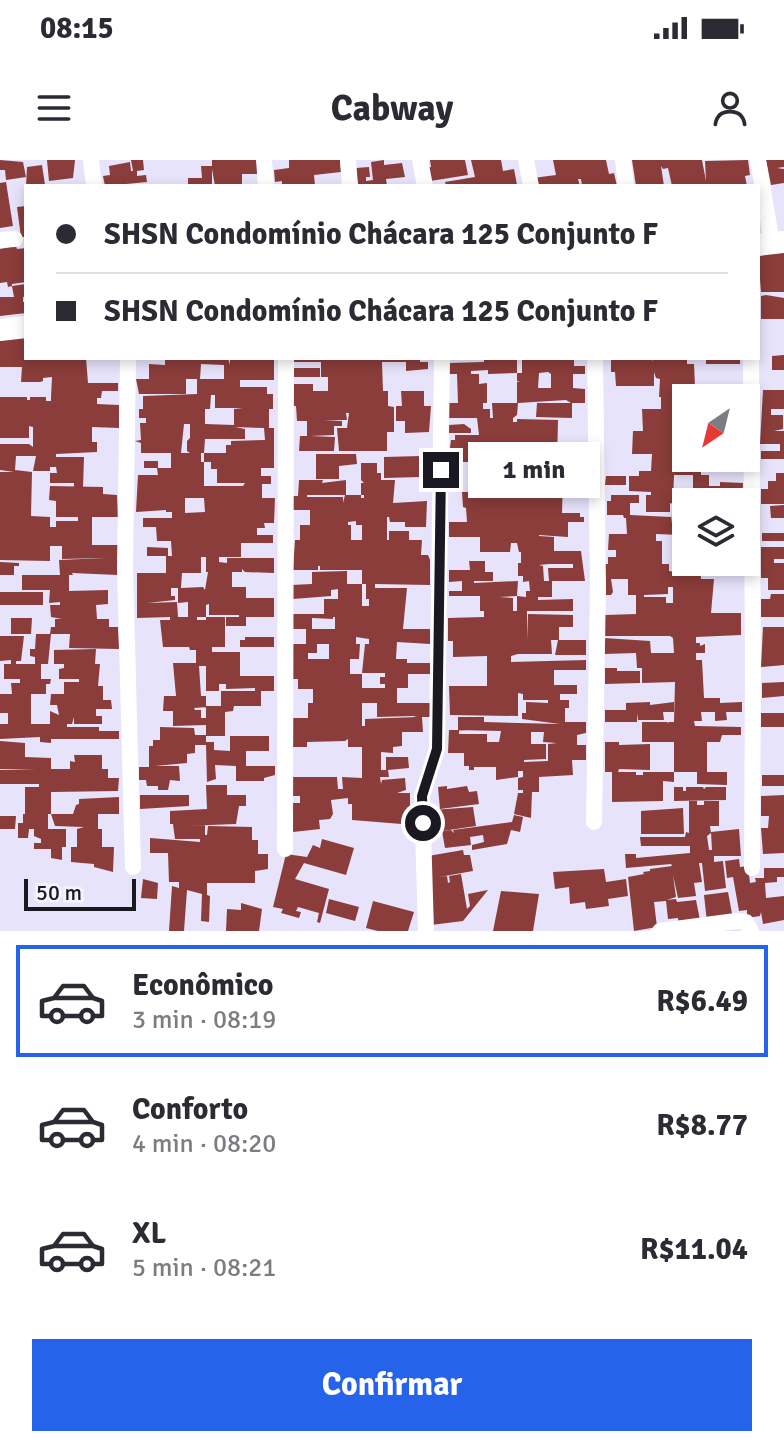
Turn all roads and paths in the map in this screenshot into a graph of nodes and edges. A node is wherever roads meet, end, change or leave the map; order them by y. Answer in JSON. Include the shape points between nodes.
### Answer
{"nodes":[{"id":1,"x":91,"y":160,"type":"edge"},
{"id":2,"x":264,"y":160,"type":"edge"},
{"id":3,"x":348,"y":160,"type":"edge"},
{"id":4,"x":420,"y":160,"type":"edge"},
{"id":5,"x":526,"y":160,"type":"edge"},
{"id":6,"x":623,"y":160,"type":"edge"},
{"id":7,"x":758,"y":160,"type":"edge"},
{"id":8,"x":94,"y":184,"type":"edge"},
{"id":9,"x":266,"y":184,"type":"edge"},
{"id":10,"x":350,"y":184,"type":"edge"},
{"id":11,"x":425,"y":184,"type":"edge"},
{"id":12,"x":531,"y":184,"type":"edge"},
{"id":13,"x":626,"y":184,"type":"edge"},
{"id":14,"x":771,"y":243,"type":"edge"},
{"id":15,"x":24,"y":327,"type":"edge"},
{"id":16,"x":0,"y":330,"type":"edge"},
{"id":17,"x":128,"y":360,"type":"edge"},
{"id":18,"x":286,"y":360,"type":"edge"},
{"id":19,"x":442,"y":360,"type":"edge"},
{"id":20,"x":595,"y":360,"type":"edge"},
{"id":21,"x":751,"y":360,"type":"edge"},
{"id":22,"x":594,"y":822,"type":"dead end"},
{"id":23,"x":285,"y":849,"type":"dead end"},
{"id":24,"x":133,"y":867,"type":"dead end"},
{"id":25,"x":752,"y":868,"type":"dead end"},
{"id":26,"x":426,"y":931,"type":"edge"},
{"id":27,"x":660,"y":931,"type":"edge"},
{"id":28,"x":751,"y":931,"type":"edge"}],
"edges":[{"from":1,"to":8,"type":"street"},
{"from":2,"to":9,"type":"street"},
{"from":3,"to":10,"type":"street"},
{"from":4,"to":11,"type":"street"},
{"from":5,"to":12,"type":"street"},
{"from":6,"to":13,"type":"street"},
{"from":7,"to":14,"type":"street"},
{"from":15,"to":16,"type":"street"},
{"from":17,"to":24,"type":"street","via":[[125,568]]},
{"from":18,"to":23,"type":"street"},
{"from":19,"to":26,"type":"street","via":[[437,749],[422,796]]},
{"from":20,"to":22,"type":"street"},
{"from":21,"to":25,"type":"street"},
{"from":27,"to":28,"type":"street","via":[[736,921],[746,922]]}]}
